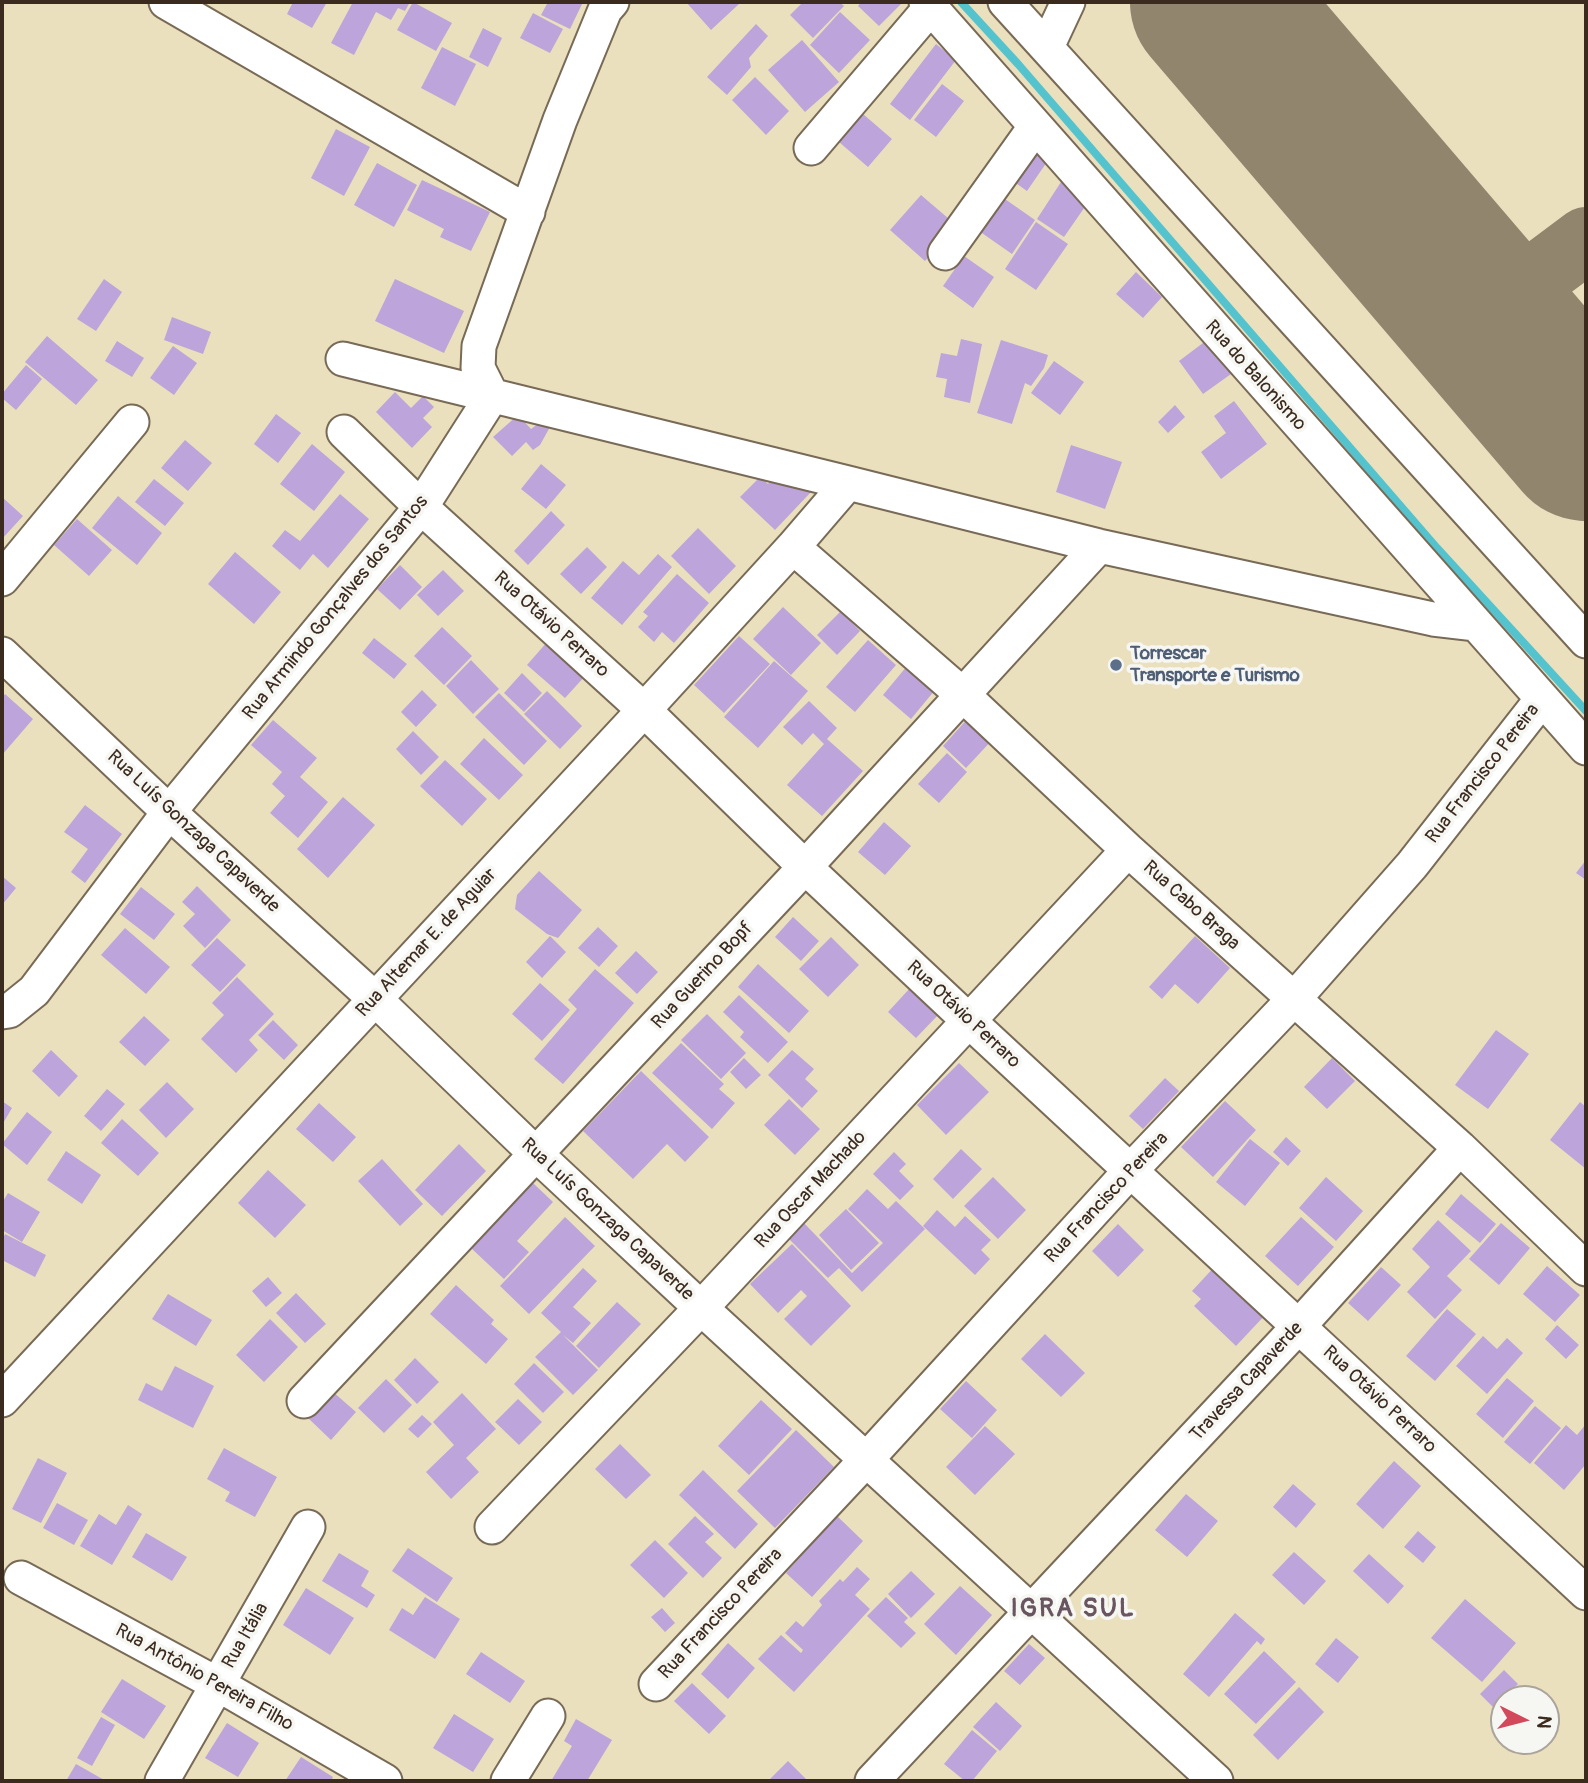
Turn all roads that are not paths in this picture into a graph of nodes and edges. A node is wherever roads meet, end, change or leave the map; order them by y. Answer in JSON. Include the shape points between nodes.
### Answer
{"nodes":[{"id":1,"x":166,"y":2,"type":"edge"},
{"id":2,"x":1005,"y":2,"type":"edge"},
{"id":3,"x":1068,"y":2,"type":"edge"},
{"id":4,"x":605,"y":5,"type":"edge"},
{"id":5,"x":928,"y":5,"type":"edge"},
{"id":6,"x":1046,"y":47,"type":"junction"},
{"id":7,"x":1035,"y":127,"type":"junction"},
{"id":8,"x":811,"y":148,"type":"dead end"},
{"id":9,"x":527,"y":212,"type":"junction"},
{"id":10,"x":945,"y":253,"type":"dead end"},
{"id":11,"x":343,"y":359,"type":"dead end"},
{"id":12,"x":492,"y":396,"type":"junction"},
{"id":13,"x":132,"y":422,"type":"dead end"},
{"id":14,"x":344,"y":432,"type":"dead end"},
{"id":15,"x":848,"y":483,"type":"junction"},
{"id":16,"x":421,"y":507,"type":"junction"},
{"id":17,"x":1099,"y":546,"type":"junction"},
{"id":18,"x":793,"y":547,"type":"junction"},
{"id":19,"x":2,"y":579,"type":"edge"},
{"id":20,"x":1476,"y":624,"type":"junction"},
{"id":21,"x":1586,"y":641,"type":"edge"},
{"id":22,"x":2,"y":654,"type":"edge"},
{"id":23,"x":964,"y":695,"type":"junction"},
{"id":24,"x":1542,"y":699,"type":"junction"},
{"id":25,"x":644,"y":710,"type":"junction"},
{"id":26,"x":1586,"y":748,"type":"edge"},
{"id":27,"x":169,"y":812,"type":"junction"},
{"id":28,"x":1128,"y":850,"type":"junction"},
{"id":29,"x":805,"y":867,"type":"junction"},
{"id":30,"x":375,"y":999,"type":"junction"},
{"id":31,"x":1294,"y":999,"type":"junction"},
{"id":32,"x":2,"y":1012,"type":"edge"},
{"id":33,"x":969,"y":1021,"type":"junction"},
{"id":34,"x":1460,"y":1149,"type":"junction"},
{"id":35,"x":536,"y":1154,"type":"junction"},
{"id":36,"x":1131,"y":1170,"type":"junction"},
{"id":37,"x":1586,"y":1269,"type":"edge"},
{"id":38,"x":701,"y":1308,"type":"junction"},
{"id":39,"x":1299,"y":1326,"type":"junction"},
{"id":40,"x":2,"y":1400,"type":"edge"},
{"id":41,"x":304,"y":1401,"type":"dead end"},
{"id":42,"x":866,"y":1460,"type":"junction"},
{"id":43,"x":308,"y":1527,"type":"dead end"},
{"id":44,"x":492,"y":1527,"type":"dead end"},
{"id":45,"x":21,"y":1578,"type":"dead end"},
{"id":46,"x":1586,"y":1593,"type":"edge"},
{"id":47,"x":1031,"y":1612,"type":"junction"},
{"id":48,"x":656,"y":1684,"type":"dead end"},
{"id":49,"x":219,"y":1685,"type":"junction"},
{"id":50,"x":548,"y":1716,"type":"dead end"},
{"id":51,"x":162,"y":1781,"type":"edge"},
{"id":52,"x":385,"y":1781,"type":"edge"},
{"id":53,"x":508,"y":1781,"type":"edge"},
{"id":54,"x":872,"y":1781,"type":"edge"},
{"id":55,"x":1214,"y":1781,"type":"edge"}],
"edges":[{"from":1,"to":9,"type":"street"},
{"from":2,"to":6,"type":"street"},
{"from":3,"to":6,"type":"street"},
{"from":4,"to":9,"type":"street"},
{"from":5,"to":7,"type":"street","name":"Rua do Balonismo"},
{"from":5,"to":8,"type":"street"},
{"from":6,"to":21,"type":"street"},
{"from":7,"to":10,"type":"street"},
{"from":7,"to":20,"type":"street","name":"Rua do Balonismo"},
{"from":9,"to":12,"type":"street","via":[[479,346],[478,368]]},
{"from":11,"to":12,"type":"street"},
{"from":12,"to":15,"type":"street"},
{"from":12,"to":16,"type":"street","name":"Rua Armindo Gonçalves dos Santos"},
{"from":13,"to":19,"type":"street"},
{"from":14,"to":16,"type":"street","name":"Rua Otávio Perraro"},
{"from":15,"to":17,"type":"street"},
{"from":15,"to":18,"type":"street","name":"Rua Altemar E. de Aguiar"},
{"from":16,"to":25,"type":"street","name":"Rua Otávio Perraro"},
{"from":16,"to":27,"type":"street","name":"Rua Armindo Gonçalves dos Santos"},
{"from":17,"to":20,"type":"street","via":[[1433,619]]},
{"from":17,"to":23,"type":"street","name":"Rua Guerino Bopf"},
{"from":18,"to":23,"type":"street","name":"Rua Cabo Braga"},
{"from":18,"to":25,"type":"street","name":"Rua Altemar E. de Aguiar"},
{"from":20,"to":24,"type":"street","name":"Rua do Balonismo"},
{"from":22,"to":27,"type":"street","name":"Rua Luís Gonzaga Capaverde"},
{"from":23,"to":28,"type":"street","name":"Rua Cabo Braga"},
{"from":23,"to":29,"type":"street","name":"Rua Guerino Bopf"},
{"from":24,"to":26,"type":"street","name":"Rua do Balonismo"},
{"from":24,"to":31,"type":"street","name":"Rua Francisco Pereira","via":[[1412,865]]},
{"from":25,"to":29,"type":"street","name":"Rua Otávio Perraro"},
{"from":25,"to":30,"type":"street","name":"Rua Altemar E. de Aguiar"},
{"from":27,"to":30,"type":"street","name":"Rua Luís Gonzaga Capaverde"},
{"from":27,"to":32,"type":"street","name":"Rua Armindo Gonçalves dos Santos","via":[[34,990]]},
{"from":28,"to":31,"type":"street","name":"Rua Cabo Braga"},
{"from":28,"to":33,"type":"street","name":"Rua Oscar Machado"},
{"from":29,"to":33,"type":"street","name":"Rua Otávio Perraro"},
{"from":29,"to":35,"type":"street","name":"Rua Guerino Bopf"},
{"from":30,"to":35,"type":"street","name":"Rua Luís Gonzaga Capaverde"},
{"from":30,"to":40,"type":"street","name":"Rua Altemar E. de Aguiar"},
{"from":31,"to":34,"type":"street","name":"Rua Cabo Braga"},
{"from":31,"to":36,"type":"street","name":"Rua Francisco Pereira"},
{"from":33,"to":36,"type":"street","name":"Rua Otávio Perraro"},
{"from":33,"to":38,"type":"street","name":"Rua Oscar Machado"},
{"from":34,"to":37,"type":"street","name":"Rua Cabo Braga"},
{"from":34,"to":39,"type":"street","name":"Travessa Capaverde"},
{"from":35,"to":38,"type":"street","name":"Rua Luís Gonzaga Capaverde"},
{"from":35,"to":41,"type":"street","name":"Rua Guerino Bopf"},
{"from":36,"to":39,"type":"street","name":"Rua Otávio Perraro"},
{"from":36,"to":42,"type":"street","name":"Rua Francisco Pereira"},
{"from":38,"to":42,"type":"street","name":"Rua Luís Gonzaga Capaverde"},
{"from":38,"to":44,"type":"street","name":"Rua Oscar Machado"},
{"from":39,"to":46,"type":"street","name":"Rua Otávio Perraro"},
{"from":39,"to":47,"type":"street","name":"Travessa Capaverde"},
{"from":42,"to":47,"type":"street","name":"Rua Luís Gonzaga Capaverde"},
{"from":42,"to":48,"type":"street","name":"Rua Francisco Pereira"},
{"from":43,"to":49,"type":"street","name":"Rua Itália"},
{"from":45,"to":49,"type":"street","name":"Rua Antônio Pereira Filho"},
{"from":47,"to":54,"type":"street","name":"Travessa Capaverde"},
{"from":47,"to":55,"type":"street","name":"Rua Luís Gonzaga Capaverde"},
{"from":49,"to":51,"type":"street","name":"Rua Itália"},
{"from":49,"to":52,"type":"street","name":"Rua Antônio Pereira Filho"},
{"from":50,"to":53,"type":"street"}]}
